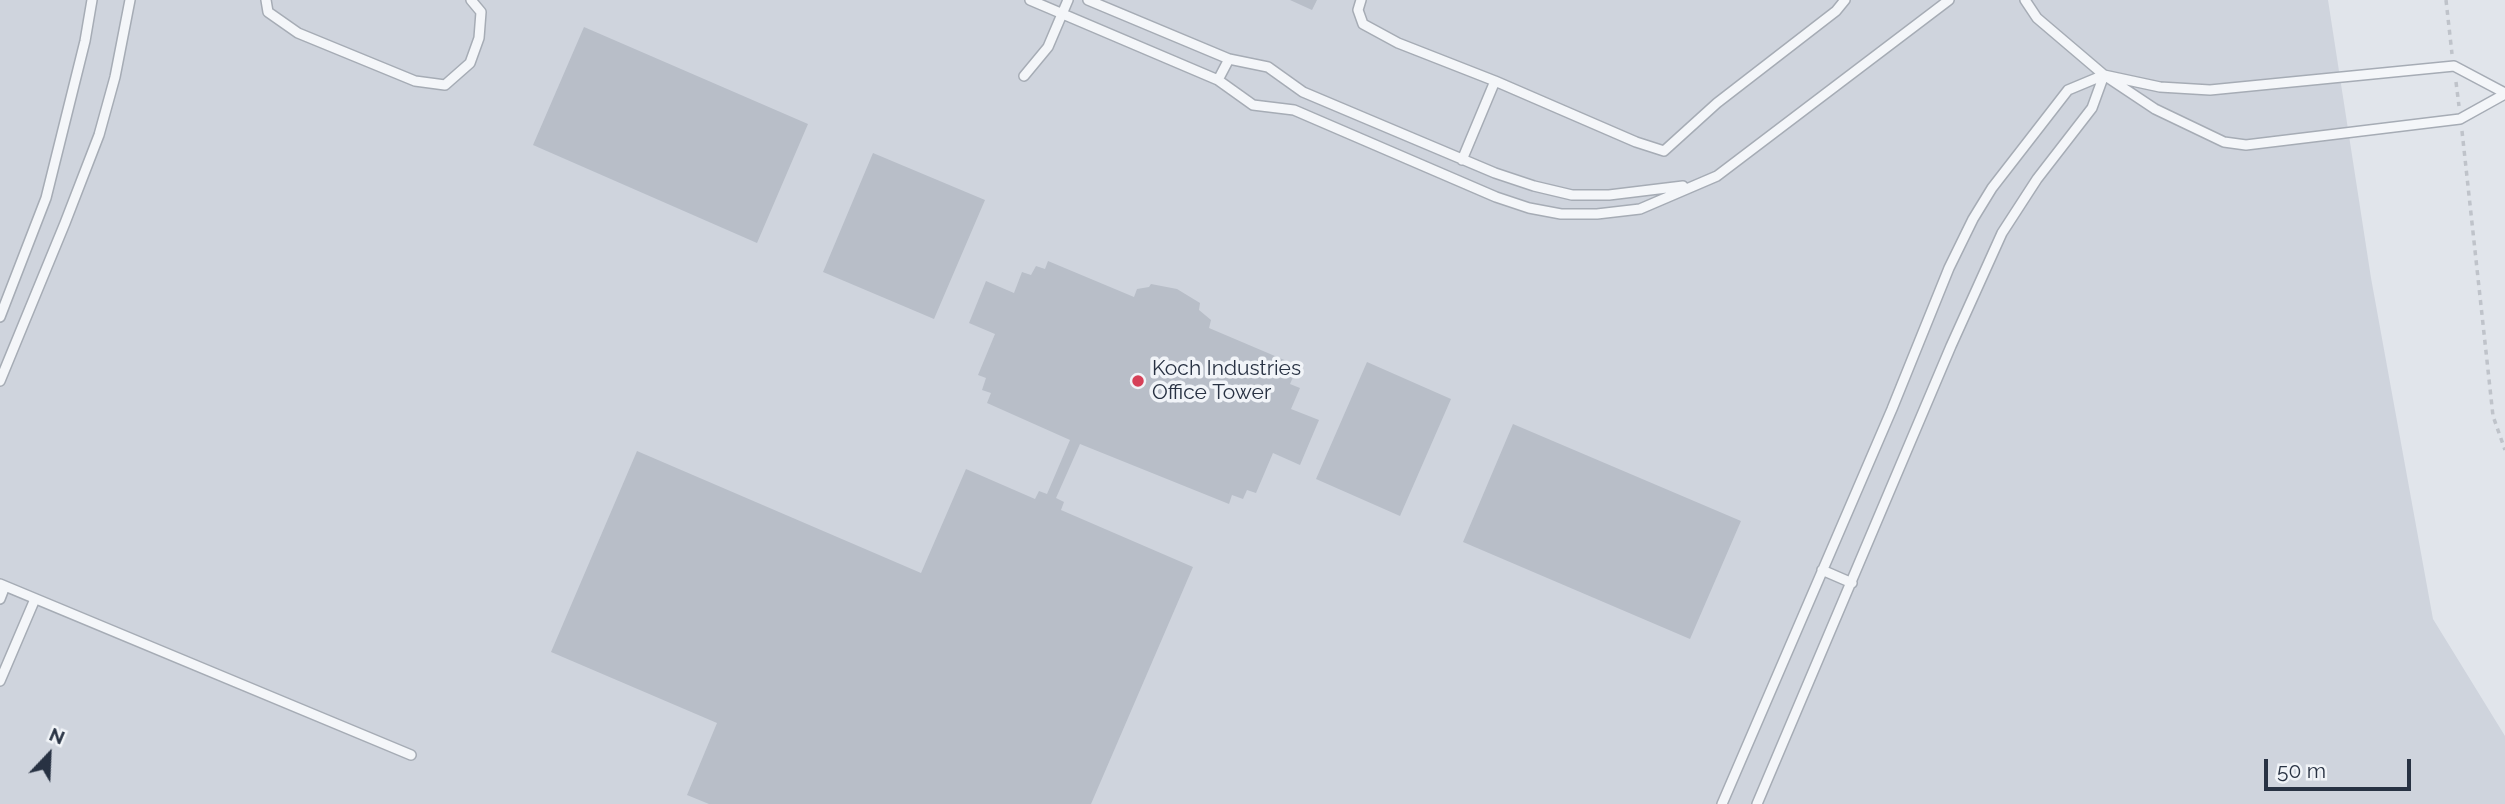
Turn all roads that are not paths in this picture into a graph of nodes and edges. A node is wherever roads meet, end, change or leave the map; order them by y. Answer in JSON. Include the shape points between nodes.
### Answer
{"nodes":[{"id":1,"x":92,"y":0,"type":"edge"},
{"id":2,"x":130,"y":0,"type":"edge"},
{"id":3,"x":265,"y":0,"type":"edge"},
{"id":4,"x":471,"y":0,"type":"edge"},
{"id":5,"x":1030,"y":0,"type":"edge"},
{"id":6,"x":1068,"y":0,"type":"edge"},
{"id":7,"x":1088,"y":0,"type":"edge"},
{"id":8,"x":1362,"y":0,"type":"edge"},
{"id":9,"x":1845,"y":0,"type":"edge"},
{"id":10,"x":1949,"y":0,"type":"edge"},
{"id":11,"x":2025,"y":0,"type":"edge"},
{"id":12,"x":1062,"y":14,"type":"junction"},
{"id":13,"x":1229,"y":59,"type":"junction"},
{"id":14,"x":2104,"y":75,"type":"junction"},
{"id":15,"x":1024,"y":76,"type":"dead end"},
{"id":16,"x":1218,"y":80,"type":"junction"},
{"id":17,"x":1494,"y":80,"type":"junction"},
{"id":18,"x":1303,"y":92,"type":"junction"},
{"id":19,"x":2505,"y":93,"type":"edge"},
{"id":20,"x":1297,"y":111,"type":"junction"},
{"id":21,"x":1462,"y":159,"type":"junction"},
{"id":22,"x":1692,"y":185,"type":"junction"},
{"id":23,"x":0,"y":317,"type":"edge"},
{"id":24,"x":0,"y":381,"type":"edge"},
{"id":25,"x":1822,"y":570,"type":"junction"},
{"id":26,"x":1852,"y":583,"type":"junction"},
{"id":27,"x":3,"y":585,"type":"edge"},
{"id":28,"x":0,"y":599,"type":"edge"},
{"id":29,"x":35,"y":599,"type":"junction"},
{"id":30,"x":0,"y":681,"type":"edge"},
{"id":31,"x":411,"y":755,"type":"dead end"},
{"id":32,"x":1722,"y":804,"type":"edge"},
{"id":33,"x":1757,"y":804,"type":"edge"}],
"edges":[{"from":1,"to":23,"type":"lane","via":[[46,198]]},
{"from":2,"to":24,"type":"lane","via":[[99,135]]},
{"from":3,"to":4,"type":"lane","via":[[268,12],[298,33],[415,81],[445,85],[470,63],[480,38],[481,12]]},
{"from":5,"to":12,"type":"lane"},
{"from":6,"to":12,"type":"lane"},
{"from":7,"to":13,"type":"lane"},
{"from":8,"to":17,"type":"lane","via":[[1358,10],[1363,24],[1398,43]]},
{"from":9,"to":17,"type":"lane","via":[[1664,151]]},
{"from":10,"to":22,"type":"lane","via":[[1717,176]]},
{"from":11,"to":14,"type":"lane","via":[[2037,19]]},
{"from":12,"to":15,"type":"lane","via":[[1048,47]]},
{"from":12,"to":16,"type":"lane"},
{"from":13,"to":16,"type":"lane"},
{"from":13,"to":18,"type":"lane","via":[[1268,67]]},
{"from":14,"to":19,"type":"lane","via":[[2160,87],[2210,90],[2454,66]]},
{"from":14,"to":19,"type":"lane","via":[[2201,133],[2246,145],[2460,119]]},
{"from":14,"to":25,"type":"lane","via":[[2068,90],[1973,219]]},
{"from":14,"to":26,"type":"lane","via":[[2091,108],[2002,233]]},
{"from":16,"to":20,"type":"lane","via":[[1253,105]]},
{"from":17,"to":21,"type":"lane"},
{"from":18,"to":20,"type":"lane"},
{"from":18,"to":21,"type":"lane"},
{"from":20,"to":22,"type":"lane","via":[[1496,197],[1561,214],[1640,209]]},
{"from":21,"to":22,"type":"lane","via":[[1572,195]]},
{"from":25,"to":26,"type":"lane"},
{"from":25,"to":32,"type":"lane"},
{"from":26,"to":33,"type":"lane"},
{"from":27,"to":28,"type":"lane"},
{"from":27,"to":29,"type":"lane"},
{"from":29,"to":30,"type":"lane"},
{"from":29,"to":31,"type":"lane"}]}
